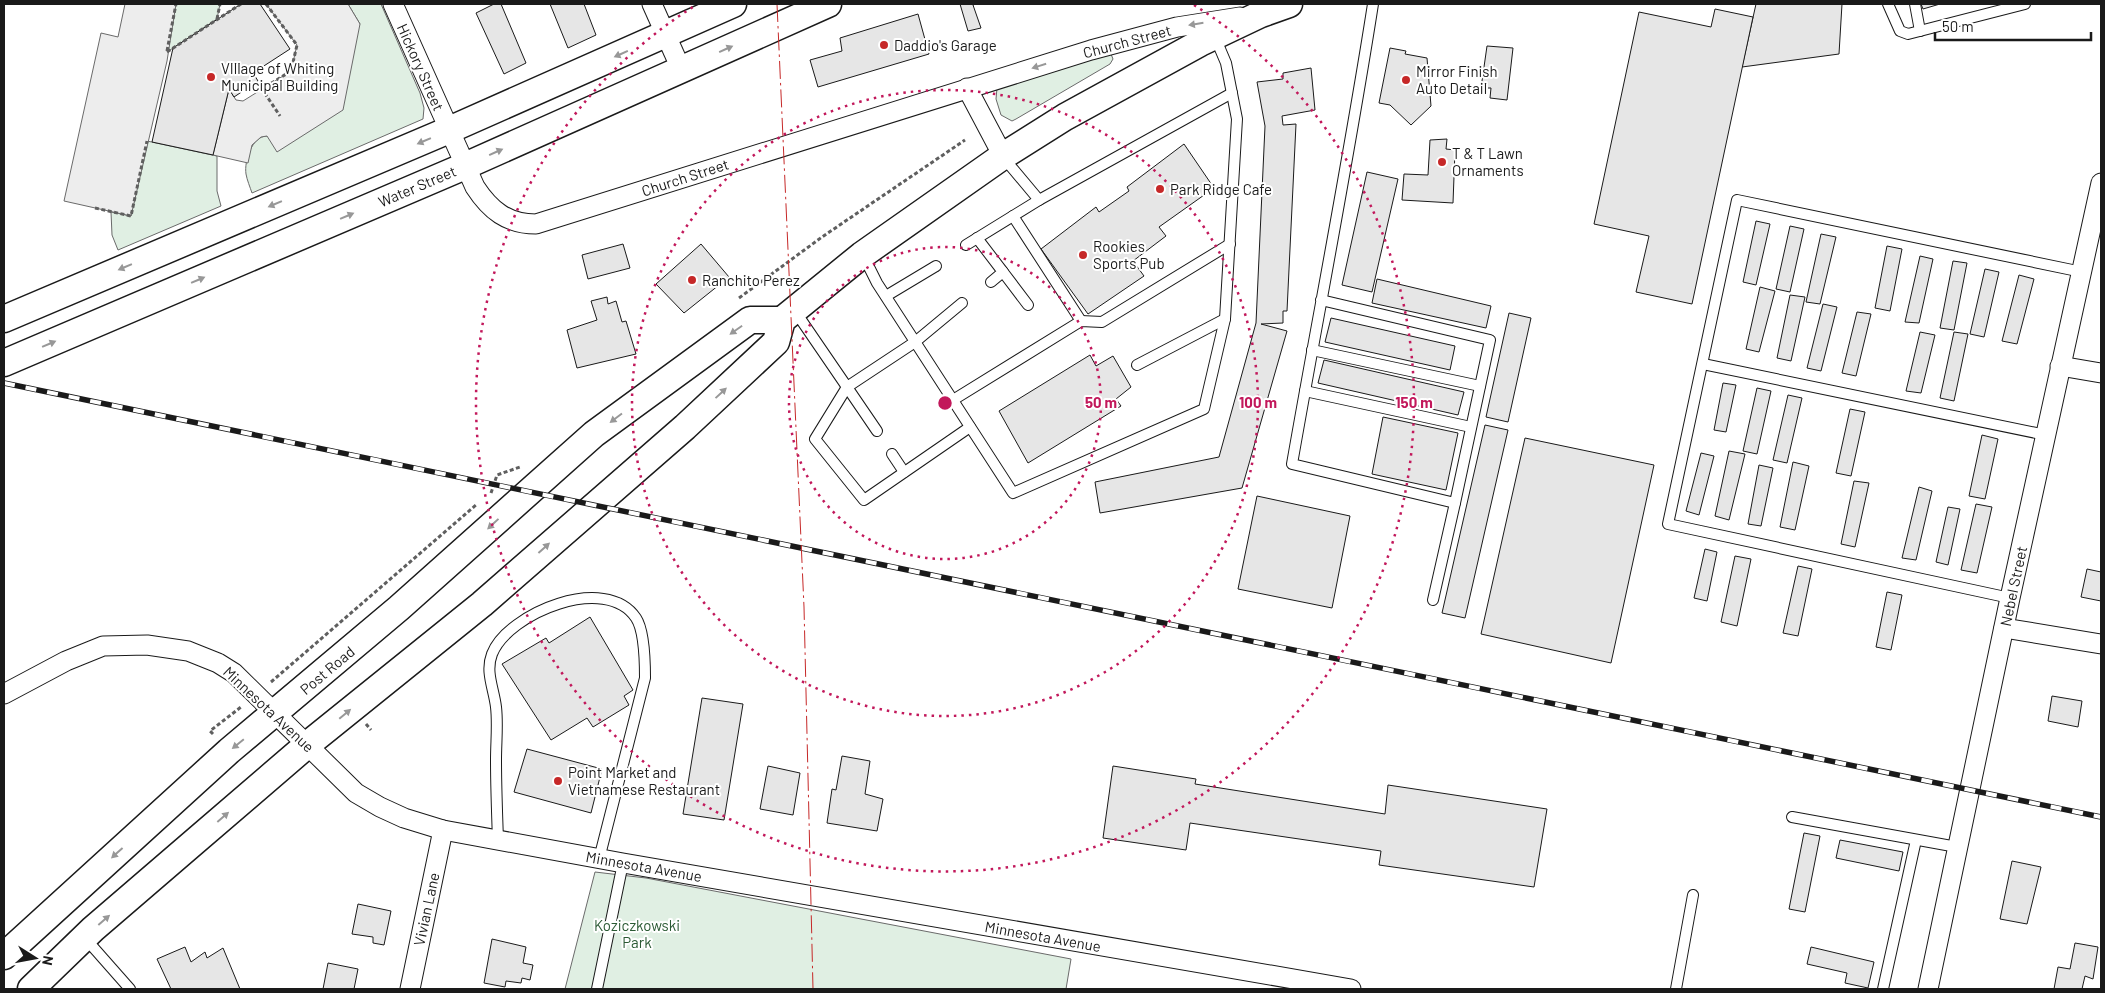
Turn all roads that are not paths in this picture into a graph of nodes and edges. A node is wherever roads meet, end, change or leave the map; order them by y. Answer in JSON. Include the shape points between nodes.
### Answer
{"nodes":[{"id":1,"x":394,"y":4,"type":"edge"},
{"id":2,"x":652,"y":4,"type":"edge"},
{"id":3,"x":733,"y":4,"type":"edge"},
{"id":4,"x":828,"y":4,"type":"edge"},
{"id":5,"x":1289,"y":4,"type":"edge"},
{"id":6,"x":1373,"y":4,"type":"edge"},
{"id":7,"x":1888,"y":4,"type":"edge"},
{"id":8,"x":1915,"y":4,"type":"edge"},
{"id":9,"x":2024,"y":4,"type":"edge"},
{"id":10,"x":1261,"y":14,"type":"junction"},
{"id":11,"x":1920,"y":31,"type":"junction"},
{"id":12,"x":666,"y":34,"type":"junction"},
{"id":13,"x":1215,"y":36,"type":"junction"},
{"id":14,"x":681,"y":69,"type":"junction"},
{"id":15,"x":967,"y":88,"type":"junction"},
{"id":16,"x":1232,"y":93,"type":"junction"},
{"id":17,"x":449,"y":130,"type":"junction"},
{"id":18,"x":1002,"y":156,"type":"junction"},
{"id":19,"x":465,"y":166,"type":"junction"},
{"id":20,"x":2101,"y":183,"type":"edge"},
{"id":21,"x":1039,"y":200,"type":"junction"},
{"id":22,"x":1013,"y":216,"type":"junction"},
{"id":23,"x":977,"y":238,"type":"junction"},
{"id":24,"x":1230,"y":244,"type":"junction"},
{"id":25,"x":966,"y":245,"type":"dead end"},
{"id":26,"x":862,"y":255,"type":"junction"},
{"id":27,"x":936,"y":266,"type":"dead end"},
{"id":28,"x":1003,"y":272,"type":"junction"},
{"id":29,"x":2082,"y":272,"type":"junction"},
{"id":30,"x":992,"y":282,"type":"dead end"},
{"id":31,"x":886,"y":296,"type":"junction"},
{"id":32,"x":1321,"y":300,"type":"junction"},
{"id":33,"x":962,"y":303,"type":"dead end"},
{"id":34,"x":1028,"y":305,"type":"dead end"},
{"id":35,"x":788,"y":315,"type":"junction"},
{"id":36,"x":4,"y":318,"type":"edge"},
{"id":37,"x":1225,"y":319,"type":"junction"},
{"id":38,"x":1081,"y":320,"type":"junction"},
{"id":39,"x":915,"y":342,"type":"junction"},
{"id":40,"x":1312,"y":350,"type":"junction"},
{"id":41,"x":4,"y":363,"type":"edge"},
{"id":42,"x":1703,"y":364,"type":"junction"},
{"id":43,"x":1137,"y":365,"type":"dead end"},
{"id":44,"x":2060,"y":366,"type":"junction"},
{"id":45,"x":2101,"y":373,"type":"edge"},
{"id":46,"x":1480,"y":386,"type":"junction"},
{"id":47,"x":847,"y":387,"type":"junction"},
{"id":48,"x":1305,"y":391,"type":"junction"},
{"id":49,"x":953,"y":400,"type":"junction"},
{"id":50,"x":970,"y":427,"type":"junction"},
{"id":51,"x":1471,"y":427,"type":"junction"},
{"id":52,"x":877,"y":431,"type":"dead end"},
{"id":53,"x":2046,"y":435,"type":"junction"},
{"id":54,"x":892,"y":454,"type":"dead end"},
{"id":55,"x":904,"y":472,"type":"junction"},
{"id":56,"x":1455,"y":503,"type":"junction"},
{"id":57,"x":2010,"y":598,"type":"junction"},
{"id":58,"x":1433,"y":600,"type":"dead end"},
{"id":59,"x":2004,"y":628,"type":"junction"},
{"id":60,"x":2101,"y":644,"type":"edge"},
{"id":61,"x":4,"y":694,"type":"edge"},
{"id":62,"x":276,"y":713,"type":"junction"},
{"id":63,"x":307,"y":745,"type":"junction"},
{"id":64,"x":1792,"y":817,"type":"dead end"},
{"id":65,"x":443,"y":830,"type":"junction"},
{"id":66,"x":498,"y":840,"type":"junction"},
{"id":67,"x":1916,"y":840,"type":"junction"},
{"id":68,"x":1958,"y":847,"type":"junction"},
{"id":69,"x":599,"y":859,"type":"junction"},
{"id":70,"x":623,"y":863,"type":"junction"},
{"id":71,"x":1693,"y":895,"type":"dead end"},
{"id":72,"x":84,"y":938,"type":"junction"},
{"id":73,"x":4,"y":956,"type":"edge"},
{"id":74,"x":1326,"y":988,"type":"edge"},
{"id":75,"x":31,"y":989,"type":"edge"},
{"id":76,"x":130,"y":989,"type":"edge"},
{"id":77,"x":410,"y":989,"type":"edge"},
{"id":78,"x":598,"y":989,"type":"edge"},
{"id":79,"x":1351,"y":989,"type":"edge"},
{"id":80,"x":1676,"y":989,"type":"edge"},
{"id":81,"x":1883,"y":989,"type":"edge"},
{"id":82,"x":1928,"y":989,"type":"edge"}],
"edges":[{"from":1,"to":17,"type":"street","name":"Hickory Street"},
{"from":2,"to":12,"type":"street"},
{"from":3,"to":12,"type":"main road"},
{"from":14,"to":4,"type":"main road","name":"Water Street","one_way":true},
{"from":5,"to":10,"type":"main road","name":"Church Street"},
{"from":6,"to":32,"type":"lane","via":[[1354,127]]},
{"from":7,"to":11,"type":"lane","via":[[1900,31],[1908,34]]},
{"from":8,"to":11,"type":"lane"},
{"from":9,"to":11,"type":"lane"},
{"from":10,"to":13,"type":"main road"},
{"from":10,"to":15,"type":"street","name":"Church Street","one_way":true,"via":[[1177,27]]},
{"from":12,"to":14,"type":"street"},
{"from":12,"to":17,"type":"main road","one_way":true},
{"from":13,"to":16,"type":"lane","via":[[1226,63]]},
{"from":13,"to":18,"type":"main road","via":[[1065,117]]},
{"from":19,"to":14,"type":"main road","name":"Water Street","one_way":true},
{"from":15,"to":18,"type":"street"},
{"from":15,"to":19,"type":"street","name":"Church Street","via":[[536,224],[518,223],[494,211],[475,187]]},
{"from":16,"to":21,"type":"lane"},
{"from":16,"to":24,"type":"lane","via":[[1237,119]]},
{"from":17,"to":19,"type":"street","name":"Church Street"},
{"from":17,"to":36,"type":"main road","one_way":true},
{"from":18,"to":21,"type":"lane"},
{"from":18,"to":26,"type":"main road"},
{"from":41,"to":19,"type":"main road","name":"Water Street","one_way":true},
{"from":20,"to":29,"type":"street","name":"Nebel Street"},
{"from":21,"to":22,"type":"lane"},
{"from":22,"to":23,"type":"lane"},
{"from":22,"to":38,"type":"lane"},
{"from":23,"to":25,"type":"lane"},
{"from":23,"to":28,"type":"lane"},
{"from":24,"to":37,"type":"lane"},
{"from":24,"to":38,"type":"lane","via":[[1102,322]]},
{"from":26,"to":31,"type":"lane"},
{"from":26,"to":35,"type":"main road"},
{"from":27,"to":31,"type":"lane"},
{"from":28,"to":30,"type":"lane"},
{"from":28,"to":34,"type":"lane"},
{"from":29,"to":42,"type":"lane","via":[[1737,200]]},
{"from":29,"to":44,"type":"street","name":"Nebel Street"},
{"from":31,"to":39,"type":"lane"},
{"from":32,"to":40,"type":"lane"},
{"from":32,"to":46,"type":"lane","via":[[1490,340]]},
{"from":33,"to":39,"type":"lane"},
{"from":35,"to":47,"type":"lane"},
{"from":35,"to":62,"type":"main road","name":"Post Road","one_way":true,"via":[[750,320],[594,434]]},
{"from":63,"to":35,"type":"main road","one_way":true,"via":[[482,604],[685,427],[776,342]]},
{"from":37,"to":43,"type":"lane"},
{"from":37,"to":50,"type":"lane","via":[[1204,409],[1025,489],[1013,494]]},
{"from":38,"to":49,"type":"lane"},
{"from":39,"to":47,"type":"lane"},
{"from":39,"to":49,"type":"lane"},
{"from":40,"to":46,"type":"lane"},
{"from":40,"to":48,"type":"lane"},
{"from":42,"to":53,"type":"lane"},
{"from":42,"to":57,"type":"lane","via":[[1668,524]]},
{"from":44,"to":45,"type":"street"},
{"from":44,"to":53,"type":"street","name":"Nebel Street"},
{"from":46,"to":51,"type":"lane"},
{"from":47,"to":52,"type":"lane"},
{"from":47,"to":55,"type":"lane","via":[[815,439],[864,500]]},
{"from":48,"to":51,"type":"lane"},
{"from":48,"to":56,"type":"lane","via":[[1292,464]]},
{"from":49,"to":50,"type":"lane"},
{"from":50,"to":55,"type":"lane"},
{"from":51,"to":56,"type":"lane"},
{"from":53,"to":57,"type":"street","name":"Nebel Street"},
{"from":54,"to":55,"type":"lane"},
{"from":56,"to":58,"type":"lane"},
{"from":57,"to":59,"type":"street","name":"Nebel Street"},
{"from":59,"to":60,"type":"street"},
{"from":59,"to":68,"type":"street","name":"Nebel Street"},
{"from":61,"to":62,"type":"street","name":"Minnesota Avenue","via":[[89,650],[123,644],[171,647],[203,655],[234,673]]},
{"from":62,"to":63,"type":"street","name":"Minnesota Avenue"},
{"from":62,"to":73,"type":"main road","name":"Post Road","one_way":true,"via":[[229,751]]},
{"from":63,"to":65,"type":"street","name":"Minnesota Avenue","via":[[356,793],[404,818]]},
{"from":72,"to":63,"type":"main road","one_way":true},
{"from":64,"to":67,"type":"lane"},
{"from":65,"to":66,"type":"street","name":"Minnesota Avenue"},
{"from":65,"to":77,"type":"street","name":"Vivian Lane"},
{"from":66,"to":69,"type":"street","name":"Minnesota Avenue"},
{"from":66,"to":69,"type":"lane","via":[[496,706],[490,680],[492,655],[502,636],[544,609],[575,599],[610,599],[626,607],[637,619],[645,656],[645,678]]},
{"from":67,"to":68,"type":"lane"},
{"from":67,"to":81,"type":"lane"},
{"from":68,"to":82,"type":"street","name":"Nebel Street"},
{"from":69,"to":70,"type":"street","name":"Minnesota Avenue"},
{"from":70,"to":74,"type":"street","name":"Minnesota Avenue"},
{"from":70,"to":78,"type":"lane"},
{"from":71,"to":80,"type":"lane"},
{"from":72,"to":75,"type":"main road"},
{"from":72,"to":76,"type":"lane"},
{"from":74,"to":79,"type":"street","name":"Minnesota Avenue"}]}
